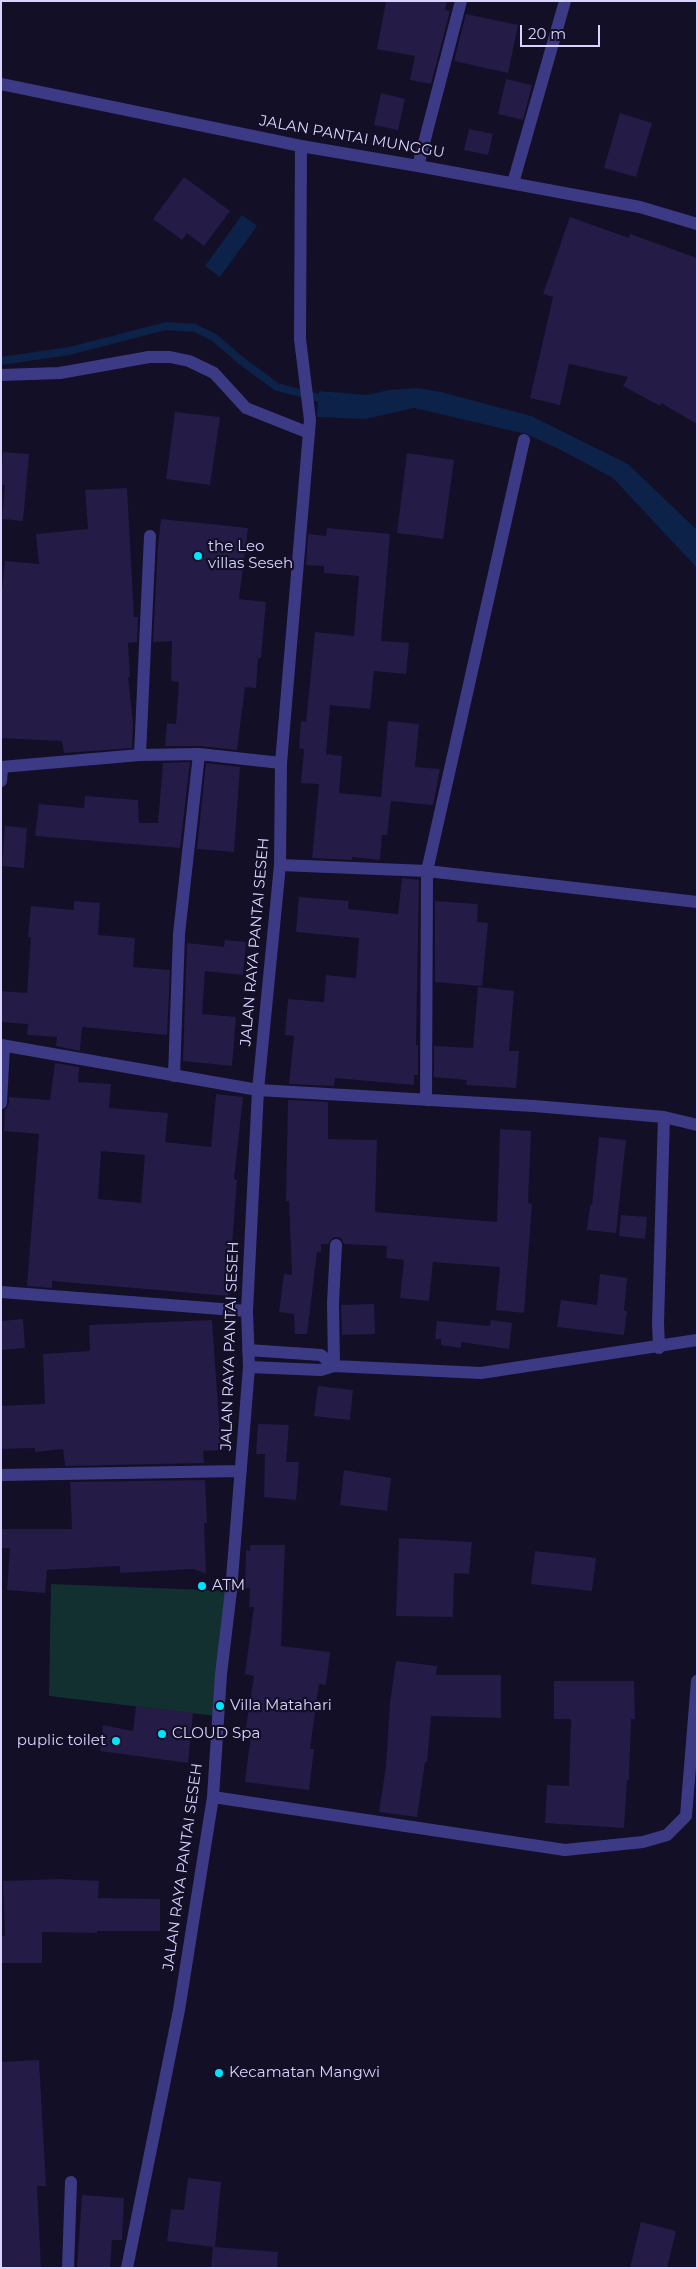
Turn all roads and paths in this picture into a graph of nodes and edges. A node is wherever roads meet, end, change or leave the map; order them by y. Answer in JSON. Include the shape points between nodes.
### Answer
{"nodes":[{"id":1,"x":461,"y":1,"type":"edge"},
{"id":2,"x":565,"y":1,"type":"edge"},
{"id":3,"x":1,"y":84,"type":"edge"},
{"id":4,"x":301,"y":146,"type":"junction"},
{"id":5,"x":418,"y":166,"type":"junction"},
{"id":6,"x":513,"y":183,"type":"junction"},
{"id":7,"x":697,"y":224,"type":"edge"},
{"id":8,"x":1,"y":375,"type":"edge"},
{"id":9,"x":309,"y":433,"type":"junction"},
{"id":10,"x":524,"y":440,"type":"dead end"},
{"id":11,"x":150,"y":536,"type":"dead end"},
{"id":12,"x":199,"y":754,"type":"junction"},
{"id":13,"x":140,"y":755,"type":"junction"},
{"id":14,"x":281,"y":763,"type":"junction"},
{"id":15,"x":2,"y":767,"type":"edge"},
{"id":16,"x":1,"y":781,"type":"edge"},
{"id":17,"x":280,"y":866,"type":"junction"},
{"id":18,"x":427,"y":871,"type":"junction"},
{"id":19,"x":697,"y":902,"type":"edge"},
{"id":20,"x":3,"y":1045,"type":"edge"},
{"id":21,"x":174,"y":1076,"type":"junction"},
{"id":22,"x":258,"y":1090,"type":"junction"},
{"id":23,"x":426,"y":1100,"type":"junction"},
{"id":24,"x":1,"y":1103,"type":"edge"},
{"id":25,"x":664,"y":1118,"type":"junction"},
{"id":26,"x":697,"y":1126,"type":"edge"},
{"id":27,"x":336,"y":1245,"type":"dead end"},
{"id":28,"x":1,"y":1292,"type":"edge"},
{"id":29,"x":247,"y":1311,"type":"junction"},
{"id":30,"x":697,"y":1340,"type":"edge"},
{"id":31,"x":658,"y":1348,"type":"junction"},
{"id":32,"x":248,"y":1350,"type":"junction"},
{"id":33,"x":334,"y":1366,"type":"junction"},
{"id":34,"x":249,"y":1367,"type":"junction"},
{"id":35,"x":241,"y":1471,"type":"junction"},
{"id":36,"x":1,"y":1475,"type":"edge"},
{"id":37,"x":697,"y":1681,"type":"edge"},
{"id":38,"x":213,"y":1797,"type":"junction"},
{"id":39,"x":71,"y":2182,"type":"dead end"},
{"id":40,"x":68,"y":2268,"type":"edge"},
{"id":41,"x":127,"y":2268,"type":"edge"}],
"edges":[{"from":1,"to":5,"type":"street"},
{"from":2,"to":6,"type":"street"},
{"from":3,"to":4,"type":"street","name":"JALAN PANTAI MUNGGU"},
{"from":4,"to":5,"type":"street","name":"JALAN PANTAI MUNGGU"},
{"from":4,"to":9,"type":"street","name":"JALAN RAYA PANTAI SESEH","via":[[300,339]]},
{"from":5,"to":6,"type":"street","name":"JALAN PANTAI MUNGGU"},
{"from":6,"to":7,"type":"street","name":"JALAN PANTAI MUNGGU","via":[[640,207]]},
{"from":8,"to":9,"type":"street","via":[[60,373],[149,357],[179,359],[214,374],[246,408]]},
{"from":9,"to":14,"type":"street","name":"JALAN RAYA PANTAI SESEH"},
{"from":10,"to":18,"type":"street"},
{"from":11,"to":13,"type":"street"},
{"from":12,"to":13,"type":"street"},
{"from":12,"to":14,"type":"street"},
{"from":12,"to":21,"type":"street","via":[[179,934]]},
{"from":13,"to":15,"type":"street"},
{"from":14,"to":17,"type":"street","name":"JALAN RAYA PANTAI SESEH"},
{"from":15,"to":16,"type":"street"},
{"from":17,"to":18,"type":"street"},
{"from":17,"to":22,"type":"street","name":"JALAN RAYA PANTAI SESEH"},
{"from":18,"to":19,"type":"street"},
{"from":18,"to":23,"type":"street"},
{"from":20,"to":21,"type":"street"},
{"from":20,"to":24,"type":"street"},
{"from":21,"to":22,"type":"street"},
{"from":22,"to":23,"type":"street"},
{"from":22,"to":29,"type":"street","name":"JALAN RAYA PANTAI SESEH"},
{"from":23,"to":25,"type":"street"},
{"from":25,"to":26,"type":"street"},
{"from":25,"to":31,"type":"street"},
{"from":27,"to":33,"type":"street"},
{"from":28,"to":29,"type":"street"},
{"from":29,"to":32,"type":"street","name":"JALAN RAYA PANTAI SESEH"},
{"from":30,"to":31,"type":"street"},
{"from":31,"to":33,"type":"street","via":[[481,1373]]},
{"from":32,"to":33,"type":"street","via":[[321,1355]]},
{"from":32,"to":34,"type":"street","name":"JALAN RAYA PANTAI SESEH"},
{"from":33,"to":34,"type":"street","via":[[321,1370]]},
{"from":34,"to":35,"type":"street","name":"JALAN RAYA PANTAI SESEH"},
{"from":35,"to":36,"type":"street"},
{"from":35,"to":38,"type":"street","name":"JALAN RAYA PANTAI SESEH","via":[[221,1674]]},
{"from":37,"to":38,"type":"street","via":[[686,1816],[667,1835],[643,1842],[565,1850]]},
{"from":38,"to":41,"type":"street","name":"JALAN RAYA PANTAI SESEH","via":[[179,2010]]},
{"from":39,"to":40,"type":"street"}]}
